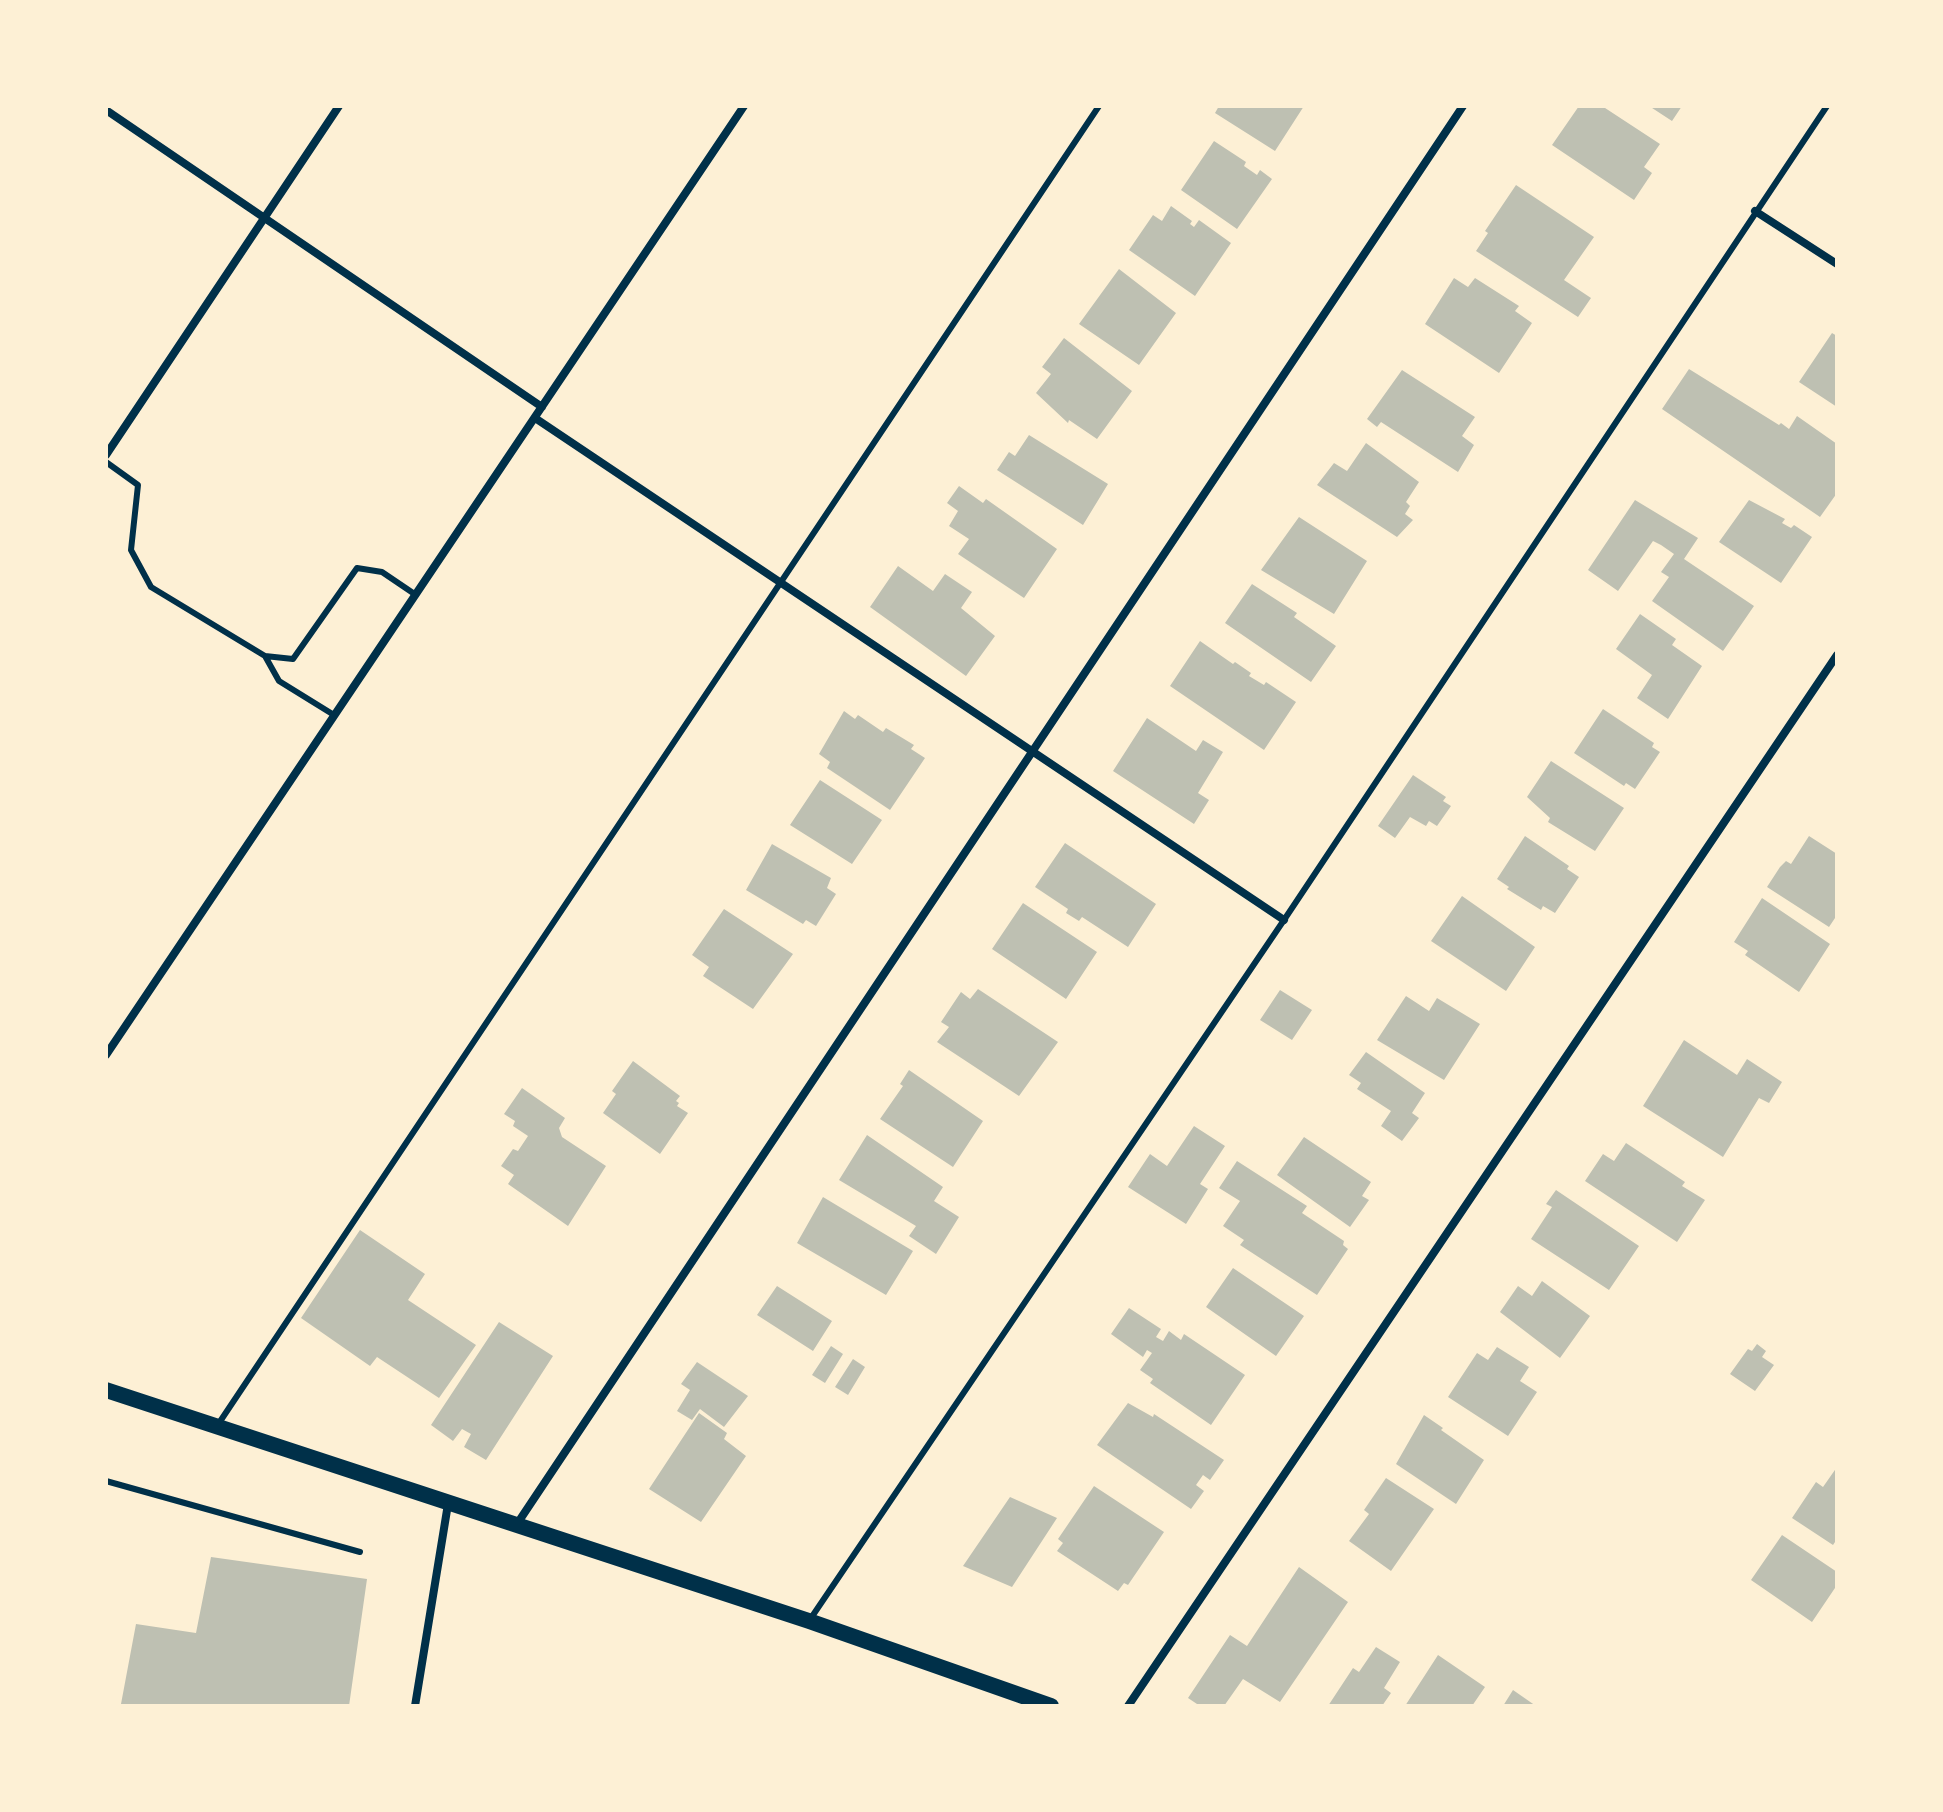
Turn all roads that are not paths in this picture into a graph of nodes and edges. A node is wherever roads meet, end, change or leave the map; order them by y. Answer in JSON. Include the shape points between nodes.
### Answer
{"nodes":[{"id":1,"x":339,"y":106,"type":"edge"},
{"id":2,"x":744,"y":106,"type":"edge"},
{"id":3,"x":1099,"y":106,"type":"edge"},
{"id":4,"x":1463,"y":106,"type":"edge"},
{"id":5,"x":1827,"y":106,"type":"edge"},
{"id":6,"x":106,"y":110,"type":"edge"},
{"id":7,"x":1755,"y":211,"type":"junction"},
{"id":8,"x":264,"y":218,"type":"junction"},
{"id":9,"x":1837,"y":264,"type":"edge"},
{"id":10,"x":542,"y":407,"type":"junction"},
{"id":11,"x":535,"y":418,"type":"junction"},
{"id":12,"x":106,"y":455,"type":"edge"},
{"id":13,"x":106,"y":462,"type":"edge"},
{"id":14,"x":781,"y":582,"type":"junction"},
{"id":15,"x":416,"y":595,"type":"junction"},
{"id":16,"x":1837,"y":655,"type":"edge"},
{"id":17,"x":265,"y":656,"type":"junction"},
{"id":18,"x":334,"y":715,"type":"junction"},
{"id":19,"x":1033,"y":751,"type":"junction"},
{"id":20,"x":1284,"y":920,"type":"junction"},
{"id":21,"x":106,"y":1055,"type":"edge"},
{"id":22,"x":106,"y":1390,"type":"edge"},
{"id":23,"x":217,"y":1426,"type":"junction"},
{"id":24,"x":106,"y":1481,"type":"edge"},
{"id":25,"x":448,"y":1504,"type":"junction"},
{"id":26,"x":517,"y":1525,"type":"junction"},
{"id":27,"x":360,"y":1552,"type":"dead end"},
{"id":28,"x":809,"y":1621,"type":"junction"},
{"id":29,"x":1025,"y":1702,"type":"edge"},
{"id":30,"x":415,"y":1706,"type":"edge"},
{"id":31,"x":1051,"y":1706,"type":"edge"},
{"id":32,"x":1128,"y":1706,"type":"edge"}],
"edges":[{"from":1,"to":8,"type":"street"},
{"from":2,"to":10,"type":"street"},
{"from":3,"to":14,"type":"lane"},
{"from":4,"to":19,"type":"street"},
{"from":5,"to":7,"type":"lane"},
{"from":6,"to":8,"type":"street"},
{"from":7,"to":9,"type":"street"},
{"from":7,"to":20,"type":"lane"},
{"from":8,"to":10,"type":"street"},
{"from":8,"to":12,"type":"street"},
{"from":10,"to":11,"type":"street"},
{"from":11,"to":14,"type":"street"},
{"from":11,"to":15,"type":"street"},
{"from":13,"to":17,"type":"lane","via":[[138,485],[131,550],[151,587]]},
{"from":14,"to":19,"type":"street"},
{"from":14,"to":23,"type":"lane"},
{"from":15,"to":17,"type":"lane","via":[[382,572],[357,568],[293,659]]},
{"from":15,"to":18,"type":"street"},
{"from":16,"to":32,"type":"street"},
{"from":17,"to":18,"type":"lane","via":[[279,681]]},
{"from":18,"to":21,"type":"street"},
{"from":19,"to":20,"type":"street"},
{"from":19,"to":26,"type":"street"},
{"from":20,"to":28,"type":"lane"},
{"from":22,"to":23,"type":"main road"},
{"from":23,"to":25,"type":"main road"},
{"from":24,"to":27,"type":"lane"},
{"from":25,"to":26,"type":"main road"},
{"from":25,"to":30,"type":"street"},
{"from":26,"to":28,"type":"main road"},
{"from":28,"to":29,"type":"main road"},
{"from":29,"to":31,"type":"main road"}]}
